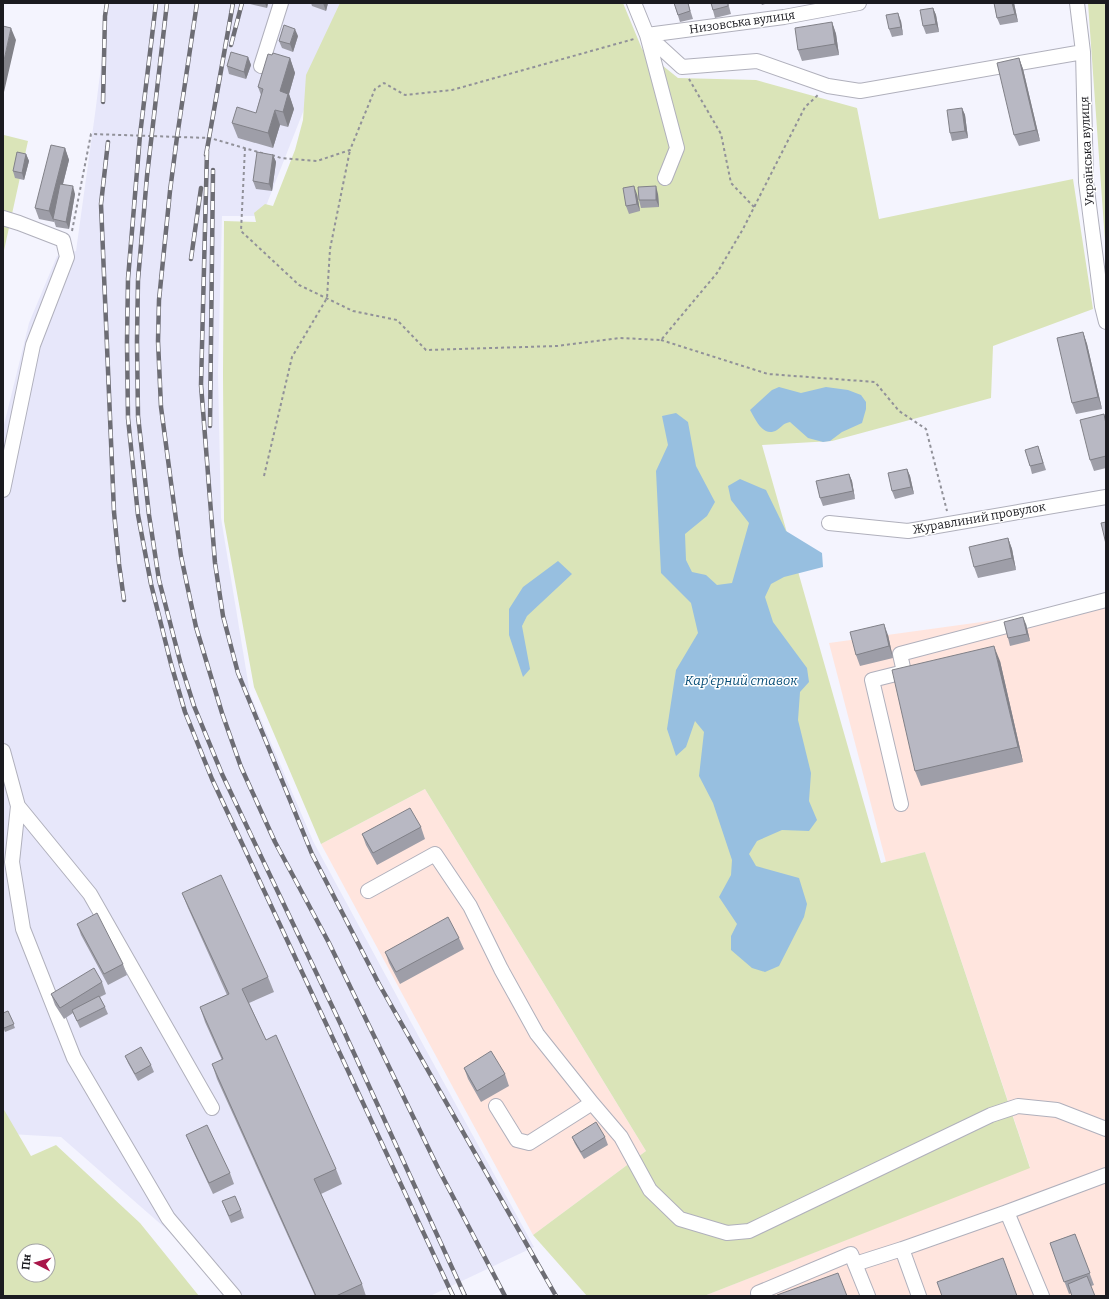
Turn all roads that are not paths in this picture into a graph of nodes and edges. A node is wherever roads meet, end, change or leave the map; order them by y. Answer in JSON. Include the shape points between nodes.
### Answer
{"nodes":[{"id":1,"x":281,"y":3,"type":"edge"},
{"id":2,"x":634,"y":3,"type":"edge"},
{"id":3,"x":859,"y":3,"type":"edge"},
{"id":4,"x":1077,"y":3,"type":"edge"},
{"id":5,"x":647,"y":35,"type":"junction"},
{"id":6,"x":1083,"y":52,"type":"junction"},
{"id":7,"x":261,"y":66,"type":"dead end"},
{"id":8,"x":665,"y":178,"type":"dead end"},
{"id":9,"x":3,"y":218,"type":"edge"},
{"id":10,"x":1104,"y":304,"type":"edge"},
{"id":11,"x":1106,"y":322,"type":"edge"},
{"id":12,"x":3,"y":490,"type":"edge"},
{"id":13,"x":1106,"y":497,"type":"edge"},
{"id":14,"x":829,"y":523,"type":"dead end"},
{"id":15,"x":1106,"y":600,"type":"edge"},
{"id":16,"x":3,"y":751,"type":"edge"},
{"id":17,"x":901,"y":804,"type":"dead end"},
{"id":18,"x":18,"y":806,"type":"junction"},
{"id":19,"x":368,"y":891,"type":"dead end"},
{"id":20,"x":592,"y":1103,"type":"junction"},
{"id":21,"x":496,"y":1106,"type":"dead end"},
{"id":22,"x":212,"y":1108,"type":"dead end"},
{"id":23,"x":1106,"y":1129,"type":"edge"},
{"id":24,"x":1106,"y":1175,"type":"edge"},
{"id":25,"x":1008,"y":1212,"type":"junction"},
{"id":26,"x":902,"y":1249,"type":"junction"},
{"id":27,"x":855,"y":1264,"type":"junction"},
{"id":28,"x":234,"y":1296,"type":"edge"},
{"id":29,"x":759,"y":1296,"type":"edge"},
{"id":30,"x":868,"y":1296,"type":"edge"},
{"id":31,"x":919,"y":1296,"type":"edge"},
{"id":32,"x":1042,"y":1296,"type":"edge"}],
"edges":[{"from":1,"to":7,"type":"street"},
{"from":2,"to":5,"type":"street"},
{"from":3,"to":5,"type":"street","name":"Низовська вулиця","via":[[784,17]]},
{"from":4,"to":6,"type":"street","name":"Українська вулиця"},
{"from":5,"to":6,"type":"street","via":[[682,68],[757,61],[828,86],[860,91]]},
{"from":5,"to":8,"type":"street","via":[[677,148]]},
{"from":6,"to":10,"type":"street","name":"Українська вулиця","via":[[1086,182]]},
{"from":9,"to":12,"type":"street","via":[[63,240],[67,257],[33,345]]},
{"from":10,"to":11,"type":"street","name":"Українська вулиця"},
{"from":13,"to":14,"type":"street","name":"Журавлиний провулок","via":[[908,531]]},
{"from":15,"to":17,"type":"street","via":[[900,654],[904,672],[872,680]]},
{"from":16,"to":18,"type":"street"},
{"from":18,"to":22,"type":"street","via":[[90,894]]},
{"from":18,"to":28,"type":"street","via":[[12,862],[23,929],[74,1058],[168,1218]]},
{"from":19,"to":20,"type":"street","via":[[435,854],[470,906],[537,1034]]},
{"from":20,"to":21,"type":"street","via":[[529,1143],[517,1140]]},
{"from":20,"to":23,"type":"street","via":[[621,1137],[650,1190],[680,1219],[727,1233],[749,1232],[991,1115],[1018,1106],[1057,1110]]},
{"from":24,"to":25,"type":"street"},
{"from":25,"to":26,"type":"street"},
{"from":25,"to":32,"type":"street"},
{"from":26,"to":27,"type":"street"},
{"from":26,"to":31,"type":"street"},
{"from":27,"to":29,"type":"street","via":[[851,1254],[758,1293]]},
{"from":27,"to":30,"type":"street"}]}
